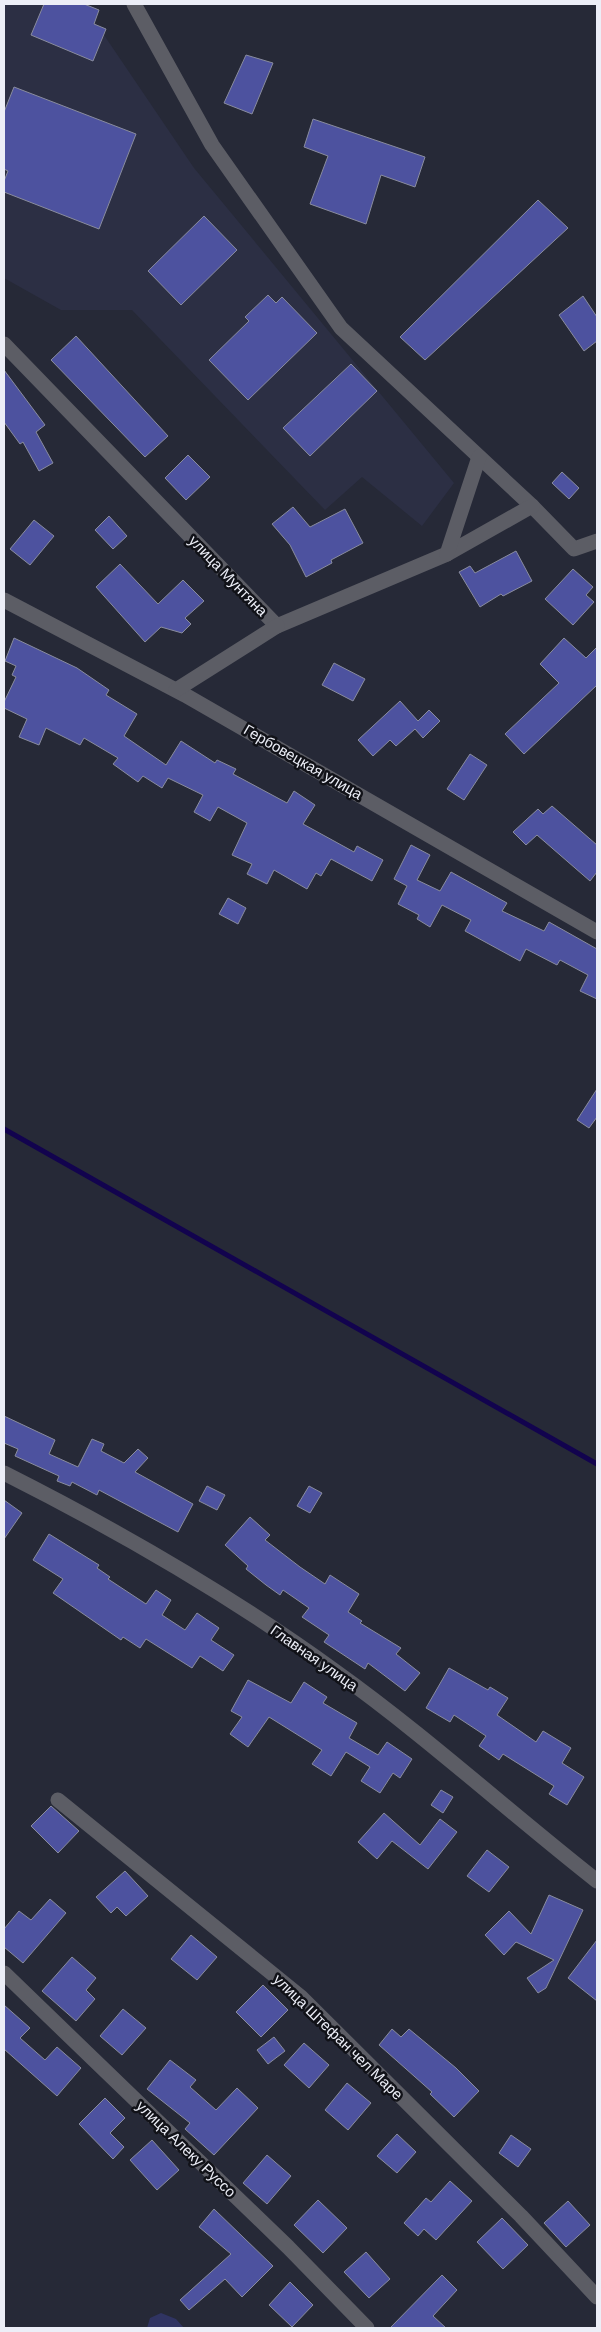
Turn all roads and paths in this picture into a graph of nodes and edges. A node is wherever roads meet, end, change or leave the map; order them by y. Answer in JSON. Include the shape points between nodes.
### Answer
{"nodes":[{"id":1,"x":134,"y":4,"type":"edge"},
{"id":2,"x":4,"y":344,"type":"edge"},
{"id":3,"x":479,"y":457,"type":"junction"},
{"id":4,"x":532,"y":506,"type":"junction"},
{"id":5,"x":597,"y":541,"type":"edge"},
{"id":6,"x":447,"y":554,"type":"junction"},
{"id":7,"x":4,"y":600,"type":"edge"},
{"id":8,"x":277,"y":626,"type":"junction"},
{"id":9,"x":176,"y":690,"type":"junction"},
{"id":10,"x":597,"y":932,"type":"edge"},
{"id":11,"x":4,"y":1473,"type":"edge"},
{"id":12,"x":58,"y":1800,"type":"dead end"},
{"id":13,"x":597,"y":1881,"type":"edge"},
{"id":14,"x":4,"y":1973,"type":"edge"},
{"id":15,"x":597,"y":2298,"type":"edge"},
{"id":16,"x":366,"y":2328,"type":"edge"}],
"edges":[{"from":1,"to":3,"type":"street","via":[[212,145],[341,328]]},
{"from":2,"to":8,"type":"street","name":"улица Мунтяна"},
{"from":3,"to":4,"type":"street"},
{"from":3,"to":6,"type":"street"},
{"from":4,"to":5,"type":"street","via":[[574,549]]},
{"from":4,"to":6,"type":"street","name":"улица Мунтяна"},
{"from":6,"to":8,"type":"street","name":"улица Мунтяна"},
{"from":7,"to":9,"type":"street","name":"Гербовецкая улица"},
{"from":8,"to":9,"type":"street"},
{"from":9,"to":10,"type":"street","name":"Гербовецкая улица"},
{"from":11,"to":13,"type":"street","name":"Главная улица","via":[[86,1514],[173,1564],[327,1666],[458,1766]]},
{"from":12,"to":15,"type":"street","name":"улица Штефан чел Маре","via":[[301,1997],[521,2216]]},
{"from":14,"to":16,"type":"street","name":"улица Алеку Руссо","via":[[288,2247]]}]}
